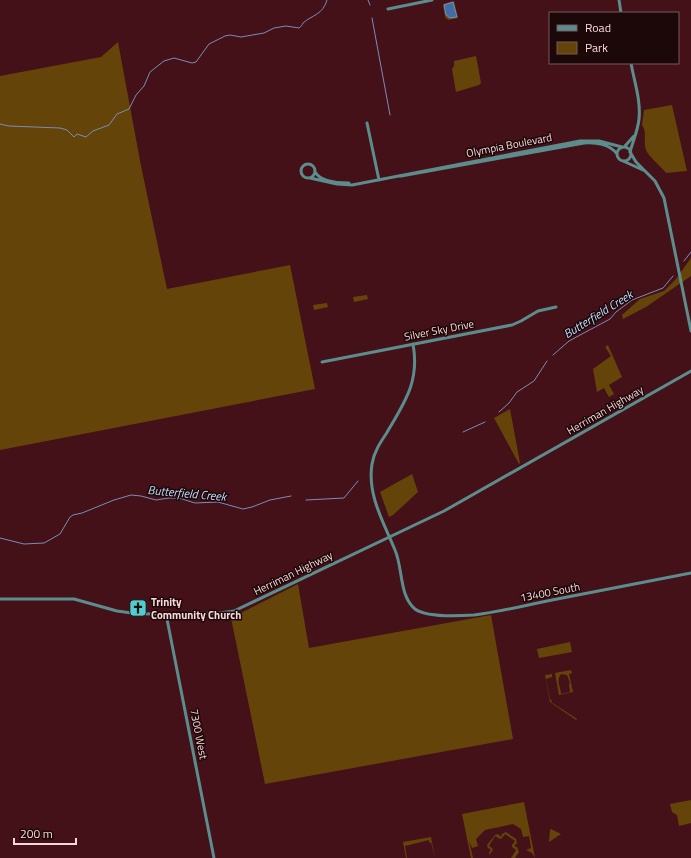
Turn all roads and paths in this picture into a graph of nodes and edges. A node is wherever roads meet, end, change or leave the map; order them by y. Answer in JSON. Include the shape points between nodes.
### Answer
{"nodes":[{"id":1,"x":432,"y":0,"type":"edge"},
{"id":2,"x":619,"y":0,"type":"edge"},
{"id":3,"x":388,"y":9,"type":"dead end"},
{"id":4,"x":621,"y":12,"type":"edge"},
{"id":5,"x":631,"y":64,"type":"edge"},
{"id":6,"x":367,"y":123,"type":"dead end"},
{"id":7,"x":635,"y":136,"type":"junction"},
{"id":8,"x":622,"y":147,"type":"junction"},
{"id":9,"x":630,"y":152,"type":"junction"},
{"id":10,"x":617,"y":154,"type":"junction"},
{"id":11,"x":623,"y":161,"type":"junction"},
{"id":12,"x":643,"y":170,"type":"junction"},
{"id":13,"x":315,"y":172,"type":"junction"},
{"id":14,"x":399,"y":176,"type":"junction"},
{"id":15,"x":310,"y":178,"type":"junction"},
{"id":16,"x":379,"y":180,"type":"junction"},
{"id":17,"x":362,"y":183,"type":"junction"},
{"id":18,"x":556,"y":307,"type":"dead end"},
{"id":19,"x":691,"y":331,"type":"edge"},
{"id":20,"x":413,"y":344,"type":"junction"},
{"id":21,"x":322,"y":362,"type":"dead end"},
{"id":22,"x":691,"y":371,"type":"edge"},
{"id":23,"x":389,"y":537,"type":"junction"},
{"id":24,"x":691,"y":574,"type":"edge"},
{"id":25,"x":0,"y":599,"type":"edge"},
{"id":26,"x":166,"y":614,"type":"junction"},
{"id":27,"x":214,"y":858,"type":"edge"}],
"edges":[{"from":1,"to":3,"type":"street"},
{"from":2,"to":4,"type":"street"},
{"from":5,"to":7,"type":"street","via":[[639,106]]},
{"from":6,"to":16,"type":"street"},
{"from":7,"to":8,"type":"street"},
{"from":7,"to":9,"type":"street"},
{"from":8,"to":9,"type":"street","via":[[628,148]]},
{"from":8,"to":10,"type":"street"},
{"from":8,"to":14,"type":"street","name":"Olympia Boulevard","via":[[599,141],[580,141]]},
{"from":9,"to":11,"type":"street","via":[[629,158]]},
{"from":9,"to":12,"type":"street"},
{"from":10,"to":11,"type":"street"},
{"from":10,"to":14,"type":"street","name":"Olympia Boulevard","via":[[613,149],[603,145],[584,142]]},
{"from":11,"to":12,"type":"street"},
{"from":12,"to":19,"type":"street","via":[[657,184],[665,202]]},
{"from":13,"to":15,"type":"street"},
{"from":13,"to":15,"type":"street","via":[[311,165],[303,167],[303,175]]},
{"from":13,"to":17,"type":"street","name":"Olympia Boulevard","via":[[319,177],[333,181]]},
{"from":14,"to":16,"type":"street","name":"Olympia Boulevard"},
{"from":15,"to":17,"type":"street","name":"Olympia Boulevard","via":[[341,185]]},
{"from":16,"to":17,"type":"street","name":"Olympia Boulevard"},
{"from":18,"to":20,"type":"street","name":"Silver Sky Drive","via":[[538,311],[512,325]]},
{"from":20,"to":21,"type":"street","name":"Silver Sky Drive"},
{"from":20,"to":23,"type":"street","via":[[415,371],[410,391],[378,447],[372,467],[372,484],[378,512]]},
{"from":22,"to":23,"type":"street","name":"Herriman Highway","via":[[444,511]]},
{"from":23,"to":24,"type":"street","name":"13400 South","via":[[398,559],[406,596],[413,607],[429,615],[474,615]]},
{"from":23,"to":26,"type":"street","name":"Herriman Highway","via":[[234,612]]},
{"from":25,"to":26,"type":"street","name":"Herriman Highway","via":[[74,599],[123,612]]},
{"from":26,"to":27,"type":"street","name":"7300 West"}]}
